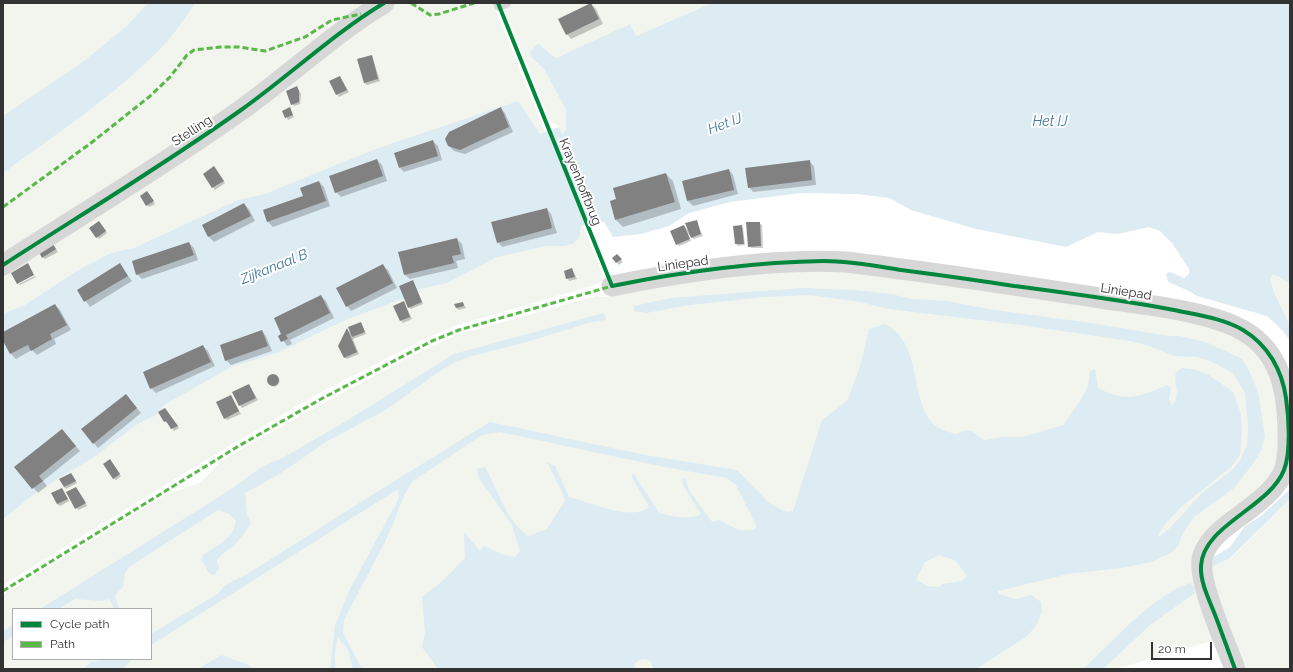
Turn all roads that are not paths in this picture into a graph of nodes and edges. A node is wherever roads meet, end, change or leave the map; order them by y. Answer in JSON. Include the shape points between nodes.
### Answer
{"nodes":[{"id":1,"x":384,"y":3,"type":"edge"},
{"id":2,"x":498,"y":3,"type":"edge"},
{"id":3,"x":506,"y":3,"type":"edge"},
{"id":4,"x":3,"y":265,"type":"edge"},
{"id":5,"x":612,"y":286,"type":"dead end"},
{"id":6,"x":1235,"y":669,"type":"edge"}],
"edges":[{"from":1,"to":4,"type":"street","name":"Stelling","via":[[337,35],[297,69],[225,121]]},
{"from":2,"to":3,"type":"lane","via":[[499,6]]},
{"from":5,"to":6,"type":"street","name":"Liniepad","via":[[740,267],[846,262],[1154,306],[1220,321],[1245,331],[1263,346],[1278,369],[1286,399],[1288,448],[1284,470],[1272,488],[1213,539],[1203,555],[1203,583]]}]}
